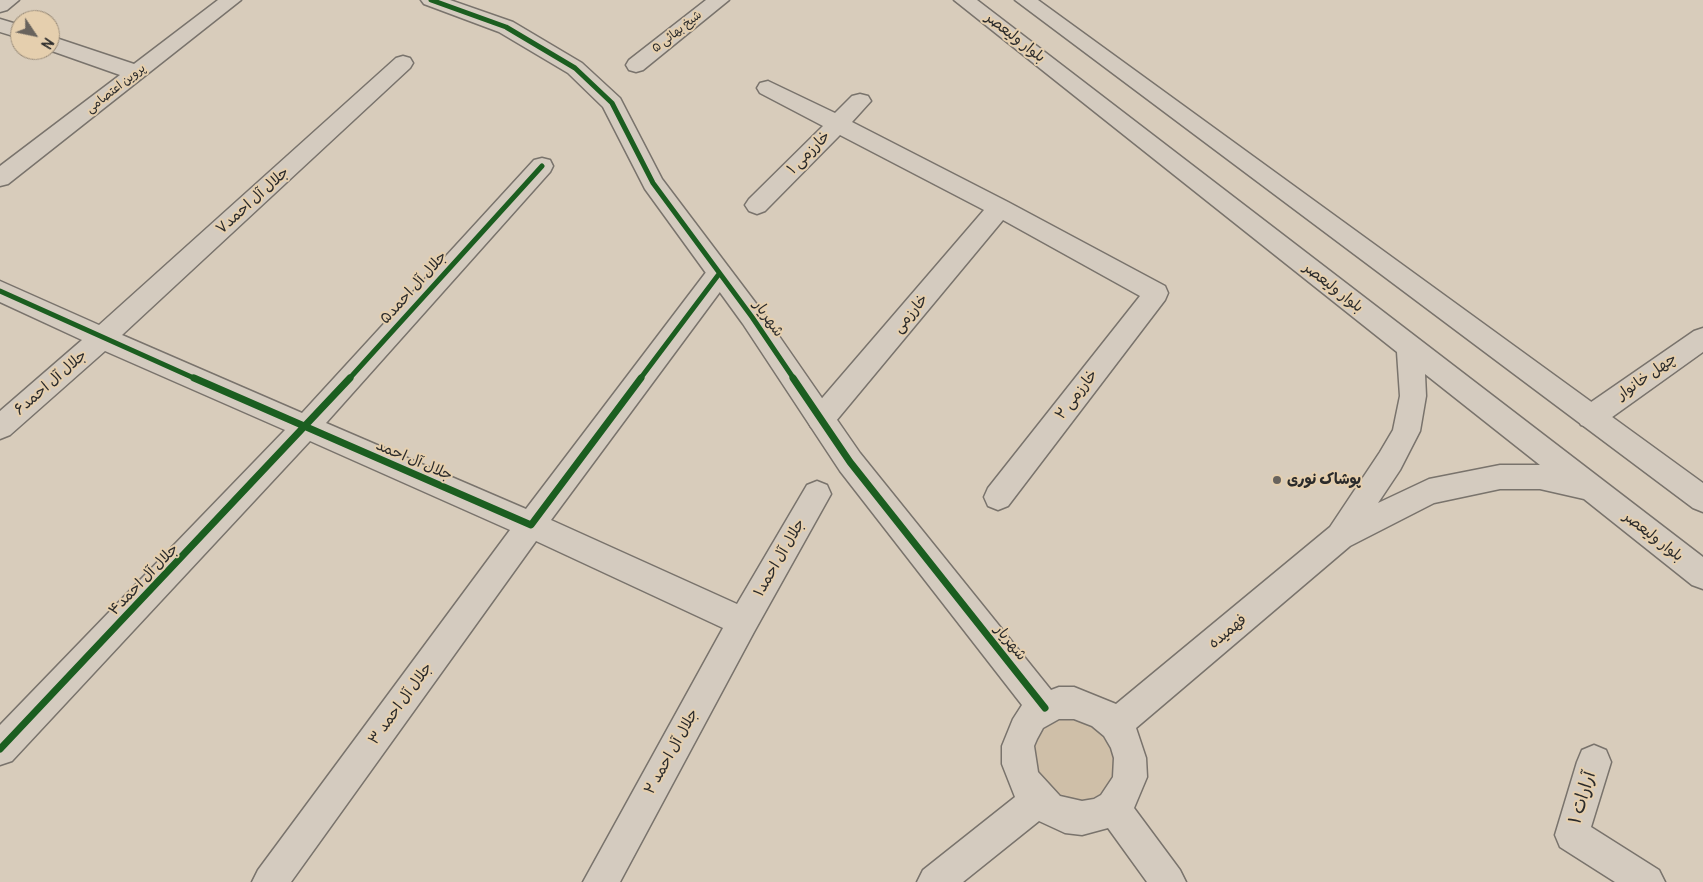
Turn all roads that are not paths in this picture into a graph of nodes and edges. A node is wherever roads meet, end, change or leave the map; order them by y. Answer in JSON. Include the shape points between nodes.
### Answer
{"nodes":[{"id":1,"x":9,"y":0,"type":"edge"},
{"id":2,"x":232,"y":0,"type":"edge"},
{"id":3,"x":431,"y":0,"type":"edge"},
{"id":4,"x":719,"y":0,"type":"edge"},
{"id":5,"x":964,"y":0,"type":"edge"},
{"id":6,"x":1025,"y":0,"type":"edge"},
{"id":7,"x":0,"y":6,"type":"edge"},
{"id":8,"x":60,"y":45,"type":"edge"},
{"id":9,"x":403,"y":64,"type":"dead end"},
{"id":10,"x":636,"y":65,"type":"dead end"},
{"id":11,"x":137,"y":72,"type":"junction"},
{"id":12,"x":768,"y":88,"type":"dead end"},
{"id":13,"x":860,"y":101,"type":"dead end"},
{"id":14,"x":1132,"y":105,"type":"junction"},
{"id":15,"x":838,"y":124,"type":"junction"},
{"id":16,"x":542,"y":166,"type":"dead end"},
{"id":17,"x":0,"y":178,"type":"edge"},
{"id":18,"x":757,"y":205,"type":"dead end"},
{"id":19,"x":1000,"y":208,"type":"junction"},
{"id":20,"x":719,"y":274,"type":"junction"},
{"id":21,"x":0,"y":291,"type":"edge"},
{"id":22,"x":102,"y":338,"type":"junction"},
{"id":23,"x":1703,"y":338,"type":"edge"},
{"id":24,"x":1410,"y":348,"type":"junction"},
{"id":25,"x":1591,"y":417,"type":"junction"},
{"id":26,"x":821,"y":419,"type":"junction"},
{"id":27,"x":0,"y":427,"type":"edge"},
{"id":28,"x":305,"y":428,"type":"junction"},
{"id":29,"x":1591,"y":489,"type":"junction"},
{"id":30,"x":817,"y":494,"type":"dead end"},
{"id":31,"x":998,"y":497,"type":"dead end"},
{"id":32,"x":1703,"y":498,"type":"edge"},
{"id":33,"x":530,"y":525,"type":"junction"},
{"id":34,"x":1340,"y":538,"type":"junction"},
{"id":35,"x":1703,"y":576,"type":"edge"},
{"id":36,"x":743,"y":622,"type":"junction"},
{"id":37,"x":1046,"y":708,"type":"junction"},
{"id":38,"x":1115,"y":725,"type":"junction"},
{"id":39,"x":0,"y":749,"type":"edge"},
{"id":40,"x":1594,"y":762,"type":"dead end"},
{"id":41,"x":1039,"y":800,"type":"junction"},
{"id":42,"x":1113,"y":807,"type":"junction"},
{"id":43,"x":270,"y":882,"type":"edge"},
{"id":44,"x":601,"y":882,"type":"edge"},
{"id":45,"x":935,"y":882,"type":"edge"},
{"id":46,"x":1168,"y":882,"type":"edge"},
{"id":47,"x":1647,"y":882,"type":"edge"}],
"edges":[{"from":1,"to":7,"type":"street"},
{"from":2,"to":11,"type":"street","name":"پروین اعتصامی"},
{"from":3,"to":20,"type":"street","name":"شهریار","via":[[506,27],[581,74],[612,103],[653,183]]},
{"from":4,"to":10,"type":"street","name":"شیخ بهائی ۵"},
{"from":5,"to":14,"type":"street","name":"بلوار ولیعصر"},
{"from":6,"to":14,"type":"street","name":"بلوار ولیعصر"},
{"from":8,"to":11,"type":"street"},
{"from":9,"to":22,"type":"street","name":"جلال آل احمد۷"},
{"from":11,"to":17,"type":"street","name":"پروین اعتصامی"},
{"from":12,"to":15,"type":"street"},
{"from":13,"to":15,"type":"street","name":"خارزمی ۱"},
{"from":14,"to":24,"type":"street","name":"بلوار ولیعصر"},
{"from":14,"to":25,"type":"street","name":"بلوار ولیعصر"},
{"from":15,"to":18,"type":"street","name":"خارزمی ۱"},
{"from":15,"to":19,"type":"street"},
{"from":16,"to":28,"type":"street","name":"جلال آل احمد۵"},
{"from":19,"to":26,"type":"street","name":"خارزمی"},
{"from":19,"to":31,"type":"street","name":"خارزمی ۲","via":[[1156,293]]},
{"from":20,"to":26,"type":"street","name":"شهریار","via":[[752,316]]},
{"from":20,"to":33,"type":"street"},
{"from":21,"to":22,"type":"street","name":"جلال آل احمد"},
{"from":22,"to":27,"type":"street","name":"جلال آل احمد۶"},
{"from":22,"to":28,"type":"street","name":"جلال آل احمد"},
{"from":23,"to":25,"type":"street","name":"چهل خانوار"},
{"from":24,"to":29,"type":"street","name":"بلوار ولیعصر"},
{"from":24,"to":34,"type":"street","name":"فهمیده","via":[[1413,396],[1406,431]]},
{"from":25,"to":32,"type":"street","name":"بلوار ولیعصر"},
{"from":26,"to":37,"type":"street","name":"شهریار","via":[[850,462]]},
{"from":28,"to":33,"type":"street","name":"جلال آل احمد"},
{"from":28,"to":39,"type":"street","name":"جلال آل احمد۴"},
{"from":29,"to":34,"type":"street","name":"فهمیده","via":[[1540,477],[1500,477],[1429,492]]},
{"from":29,"to":35,"type":"street","name":"بلوار ولیعصر"},
{"from":30,"to":36,"type":"street","name":"جلال آل احمد۱"},
{"from":33,"to":36,"type":"street","name":"جلال آل احمد"},
{"from":33,"to":43,"type":"street","name":"جلال آل احمد ۳"},
{"from":34,"to":38,"type":"street","name":"فهمیده"},
{"from":36,"to":44,"type":"street","name":"جلال آل احمد ۲"},
{"from":37,"to":38,"type":"street","via":[[1059,703],[1074,703],[1103,714]]},
{"from":37,"to":41,"type":"street","via":[[1032,717],[1018,746],[1024,781]]},
{"from":38,"to":42,"type":"street","via":[[1130,758],[1130,777],[1124,794]]},
{"from":40,"to":47,"type":"street","name":"آرارات ۱","via":[[1572,835]]},
{"from":41,"to":42,"type":"street","via":[[1065,816],[1082,818],[1098,815]]},
{"from":41,"to":45,"type":"street"},
{"from":42,"to":46,"type":"street"}]}
